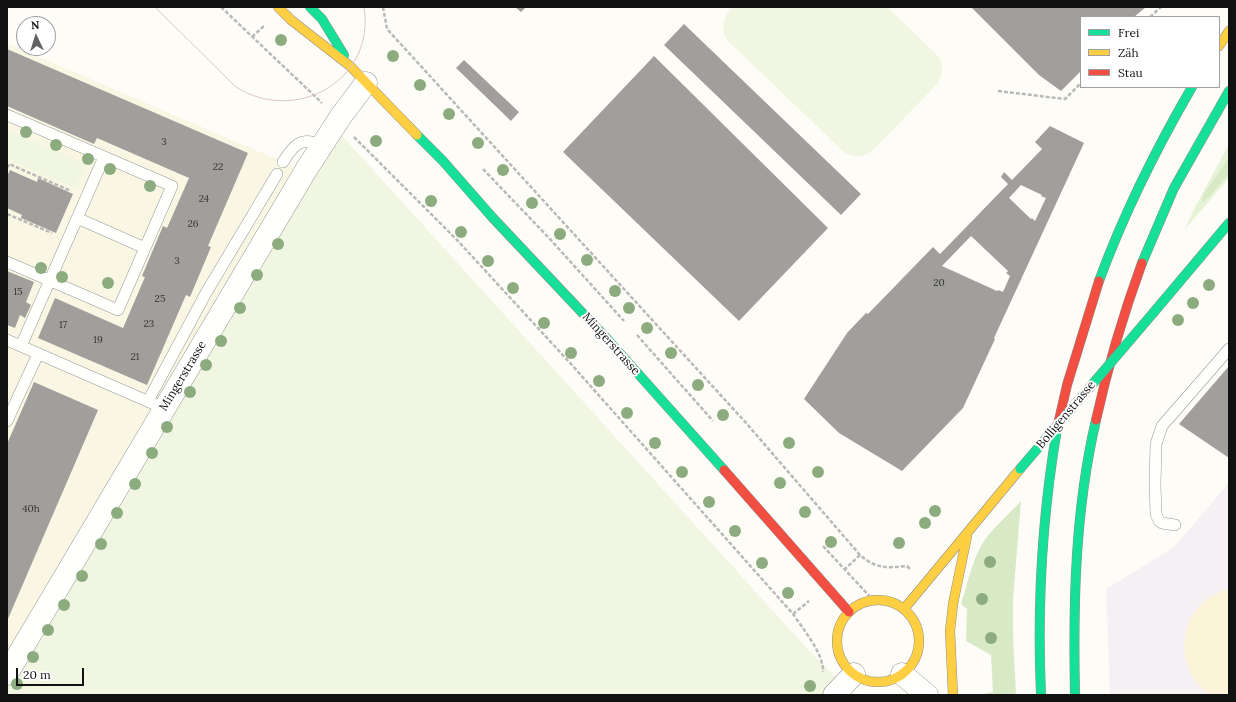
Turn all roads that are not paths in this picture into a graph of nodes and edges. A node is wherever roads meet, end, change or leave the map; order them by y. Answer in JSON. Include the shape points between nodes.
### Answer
{"nodes":[{"id":1,"x":278,"y":7,"type":"edge"},
{"id":2,"x":310,"y":7,"type":"edge"},
{"id":3,"x":1229,"y":31,"type":"edge"},
{"id":4,"x":1220,"y":44,"type":"edge"},
{"id":5,"x":350,"y":66,"type":"junction"},
{"id":6,"x":366,"y":83,"type":"junction"},
{"id":7,"x":1191,"y":88,"type":"edge"},
{"id":8,"x":1229,"y":91,"type":"edge"},
{"id":9,"x":7,"y":115,"type":"edge"},
{"id":10,"x":321,"y":146,"type":"junction"},
{"id":11,"x":104,"y":157,"type":"junction"},
{"id":12,"x":283,"y":162,"type":"dead end"},
{"id":13,"x":276,"y":174,"type":"dead end"},
{"id":14,"x":77,"y":218,"type":"junction"},
{"id":15,"x":1229,"y":223,"type":"edge"},
{"id":16,"x":145,"y":248,"type":"junction"},
{"id":17,"x":7,"y":262,"type":"edge"},
{"id":18,"x":50,"y":281,"type":"junction"},
{"id":19,"x":7,"y":340,"type":"edge"},
{"id":20,"x":21,"y":346,"type":"junction"},
{"id":21,"x":1229,"y":349,"type":"edge"},
{"id":22,"x":38,"y":354,"type":"junction"},
{"id":23,"x":156,"y":406,"type":"junction"},
{"id":24,"x":7,"y":421,"type":"edge"},
{"id":25,"x":1175,"y":525,"type":"dead end"},
{"id":26,"x":968,"y":532,"type":"junction"},
{"id":27,"x":904,"y":609,"type":"junction"},
{"id":28,"x":849,"y":612,"type":"junction"},
{"id":29,"x":7,"y":674,"type":"edge"},
{"id":30,"x":854,"y":674,"type":"junction"},
{"id":31,"x":902,"y":674,"type":"junction"},
{"id":32,"x":834,"y":695,"type":"edge"},
{"id":33,"x":927,"y":695,"type":"edge"},
{"id":34,"x":953,"y":695,"type":"edge"},
{"id":35,"x":1041,"y":695,"type":"edge"},
{"id":36,"x":1075,"y":695,"type":"edge"}],
"edges":[{"from":1,"to":5,"type":"main road","name":"Mingerstrasse"},
{"from":2,"to":5,"type":"main road","name":"Mingerstrasse","via":[[322,19]]},
{"from":3,"to":4,"type":"main road"},
{"from":5,"to":6,"type":"main road","name":"Mingerstrasse"},
{"from":6,"to":10,"type":"street","name":"Mingerstrasse"},
{"from":6,"to":28,"type":"main road","name":"Mingerstrasse","via":[[443,161],[608,340]]},
{"from":7,"to":35,"type":"main road","via":[[1172,120],[1117,234],[1096,290],[1061,408],[1053,451],[1044,532],[1040,595]]},
{"from":8,"to":36,"type":"main road","via":[[1203,134],[1149,244],[1128,299],[1096,414],[1077,535],[1073,596]]},
{"from":9,"to":11,"type":"lane"},
{"from":10,"to":12,"type":"lane","via":[[311,142],[297,144]]},
{"from":10,"to":23,"type":"street","name":"Mingerstrasse"},
{"from":11,"to":14,"type":"lane"},
{"from":11,"to":16,"type":"lane","via":[[172,186]]},
{"from":13,"to":23,"type":"lane","via":[[206,293]]},
{"from":14,"to":16,"type":"lane"},
{"from":14,"to":18,"type":"lane"},
{"from":15,"to":26,"type":"main road","name":"Bolligenstrasse","bridge":true},
{"from":16,"to":18,"type":"lane","via":[[118,310]]},
{"from":17,"to":18,"type":"lane"},
{"from":18,"to":20,"type":"lane"},
{"from":19,"to":20,"type":"lane"},
{"from":20,"to":22,"type":"lane"},
{"from":21,"to":25,"type":"lane","via":[[1162,426],[1156,444],[1156,514],[1162,523]]},
{"from":22,"to":23,"type":"lane"},
{"from":22,"to":24,"type":"lane"},
{"from":23,"to":29,"type":"street","name":"Mingerstrasse","via":[[15,651]]},
{"from":26,"to":27,"type":"main road","name":"Bolligenstrasse"},
{"from":26,"to":34,"type":"main road","via":[[953,604],[950,632]]},
{"from":27,"to":28,"type":"main road","via":[[895,603],[879,600],[863,603]]},
{"from":27,"to":31,"type":"main road","via":[[915,623],[919,640],[915,659]]},
{"from":28,"to":30,"type":"main road","via":[[841,624],[837,642],[842,660]]},
{"from":30,"to":31,"type":"main road","via":[[874,682],[889,680]]},
{"from":30,"to":32,"type":"street"},
{"from":31,"to":33,"type":"street"}]}
